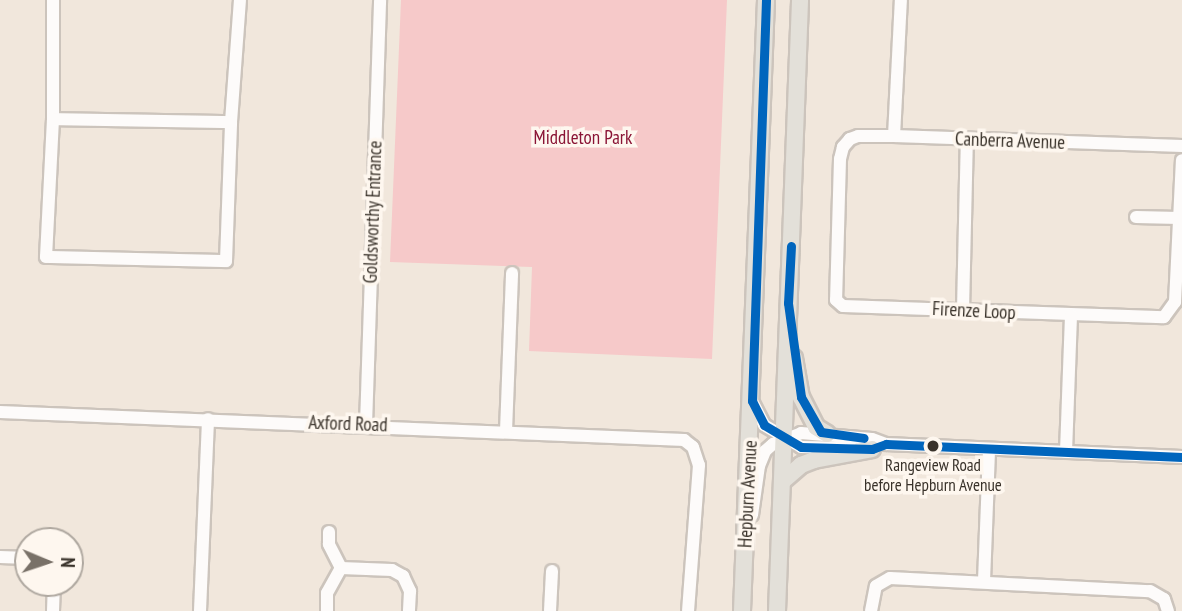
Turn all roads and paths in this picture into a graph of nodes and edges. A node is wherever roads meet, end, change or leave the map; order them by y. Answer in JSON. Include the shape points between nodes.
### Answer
{"nodes":[{"id":1,"x":53,"y":0,"type":"edge"},
{"id":2,"x":240,"y":0,"type":"edge"},
{"id":3,"x":380,"y":0,"type":"edge"},
{"id":4,"x":766,"y":0,"type":"edge"},
{"id":5,"x":800,"y":0,"type":"edge"},
{"id":6,"x":901,"y":0,"type":"edge"},
{"id":7,"x":53,"y":119,"type":"junction"},
{"id":8,"x":231,"y":122,"type":"junction"},
{"id":9,"x":894,"y":136,"type":"junction"},
{"id":10,"x":967,"y":139,"type":"junction"},
{"id":11,"x":1182,"y":146,"type":"edge"},
{"id":12,"x":843,"y":147,"type":"joint"},
{"id":13,"x":1182,"y":160,"type":"edge"},
{"id":14,"x":1136,"y":217,"type":"dead end"},
{"id":15,"x":1179,"y":218,"type":"junction"},
{"id":16,"x":512,"y":273,"type":"dead end"},
{"id":17,"x":788,"y":303,"type":"junction"},
{"id":18,"x":962,"y":310,"type":"junction"},
{"id":19,"x":1071,"y":315,"type":"junction"},
{"id":20,"x":752,"y":401,"type":"junction"},
{"id":21,"x":0,"y":412,"type":"edge"},
{"id":22,"x":208,"y":419,"type":"junction"},
{"id":23,"x":366,"y":425,"type":"junction"},
{"id":24,"x":506,"y":431,"type":"junction"},
{"id":25,"x":827,"y":434,"type":"junction"},
{"id":26,"x":785,"y":439,"type":"junction"},
{"id":27,"x":879,"y":446,"type":"junction"},
{"id":28,"x":989,"y":450,"type":"junction"},
{"id":29,"x":1066,"y":452,"type":"junction"},
{"id":30,"x":1182,"y":457,"type":"edge"},
{"id":31,"x":784,"y":480,"type":"junction"},
{"id":32,"x":329,"y":532,"type":"dead end"},
{"id":33,"x":341,"y":568,"type":"junction"},
{"id":34,"x":552,"y":571,"type":"dead end"},
{"id":35,"x":984,"y":581,"type":"junction"},
{"id":36,"x":743,"y":590,"type":"junction"},
{"id":37,"x":200,"y":611,"type":"edge"},
{"id":38,"x":327,"y":611,"type":"edge"},
{"id":39,"x":410,"y":611,"type":"edge"},
{"id":40,"x":550,"y":611,"type":"edge"},
{"id":41,"x":688,"y":611,"type":"edge"},
{"id":42,"x":742,"y":611,"type":"edge"},
{"id":43,"x":777,"y":611,"type":"edge"},
{"id":44,"x":871,"y":611,"type":"edge"},
{"id":45,"x":1168,"y":611,"type":"edge"}],
"edges":[{"from":1,"to":7,"type":"street"},
{"from":2,"to":8,"type":"street"},
{"from":3,"to":23,"type":"street","name":"Goldsworthy Entrance"},
{"from":4,"to":20,"type":"main road","name":"Hepburn Avenue"},
{"from":5,"to":17,"type":"main road","name":"Hepburn Avenue"},
{"from":6,"to":9,"type":"street"},
{"from":7,"to":8,"type":"street"},
{"from":7,"to":8,"type":"street","via":[[46,257],[226,261]]},
{"from":9,"to":10,"type":"street","name":"Canberra Avenue"},
{"from":9,"to":12,"type":"street","name":"Canberra Avenue","via":[[858,136]]},
{"from":10,"to":11,"type":"street","name":"Canberra Avenue"},
{"from":10,"to":18,"type":"street"},
{"from":12,"to":18,"type":"street","name":"Firenze Loop","via":[[836,300],[843,306]]},
{"from":13,"to":15,"type":"street","name":"Firenze Loop"},
{"from":14,"to":15,"type":"street"},
{"from":15,"to":19,"type":"street","name":"Firenze Loop","via":[[1175,302],[1164,317]]},
{"from":16,"to":24,"type":"street"},
{"from":17,"to":25,"type":"main road","via":[[801,397],[816,427]]},
{"from":17,"to":26,"type":"main road","name":"Hepburn Avenue"},
{"from":18,"to":19,"type":"street","name":"Firenze Loop"},
{"from":19,"to":29,"type":"street"},
{"from":20,"to":26,"type":"street","via":[[764,425]]},
{"from":20,"to":36,"type":"main road","name":"Hepburn Avenue"},
{"from":21,"to":22,"type":"street","name":"Axford Road"},
{"from":22,"to":23,"type":"street","name":"Axford Road"},
{"from":22,"to":37,"type":"street"},
{"from":23,"to":24,"type":"street","name":"Axford Road"},
{"from":24,"to":41,"type":"street","name":"Axford Road","via":[[674,438],[693,447],[699,465]]},
{"from":25,"to":26,"type":"street","via":[[801,433]]},
{"from":25,"to":27,"type":"street","via":[[872,439]]},
{"from":26,"to":27,"type":"street","via":[[801,447]]},
{"from":26,"to":31,"type":"main road","name":"Hepburn Avenue"},
{"from":26,"to":36,"type":"street","via":[[768,447],[759,466]]},
{"from":27,"to":28,"type":"street"},
{"from":27,"to":31,"type":"main road","via":[[814,460]]},
{"from":28,"to":29,"type":"street"},
{"from":28,"to":35,"type":"street"},
{"from":29,"to":30,"type":"street"},
{"from":31,"to":43,"type":"main road","name":"Hepburn Avenue"},
{"from":32,"to":33,"type":"street","via":[[329,544]]},
{"from":33,"to":38,"type":"street","via":[[327,593]]},
{"from":33,"to":39,"type":"street","via":[[392,570],[403,576],[410,591]]},
{"from":34,"to":40,"type":"street"},
{"from":35,"to":44,"type":"street","via":[[883,580],[873,593]]},
{"from":35,"to":45,"type":"street","via":[[1150,591],[1164,599]]},
{"from":36,"to":42,"type":"main road","name":"Hepburn Avenue"}]}
